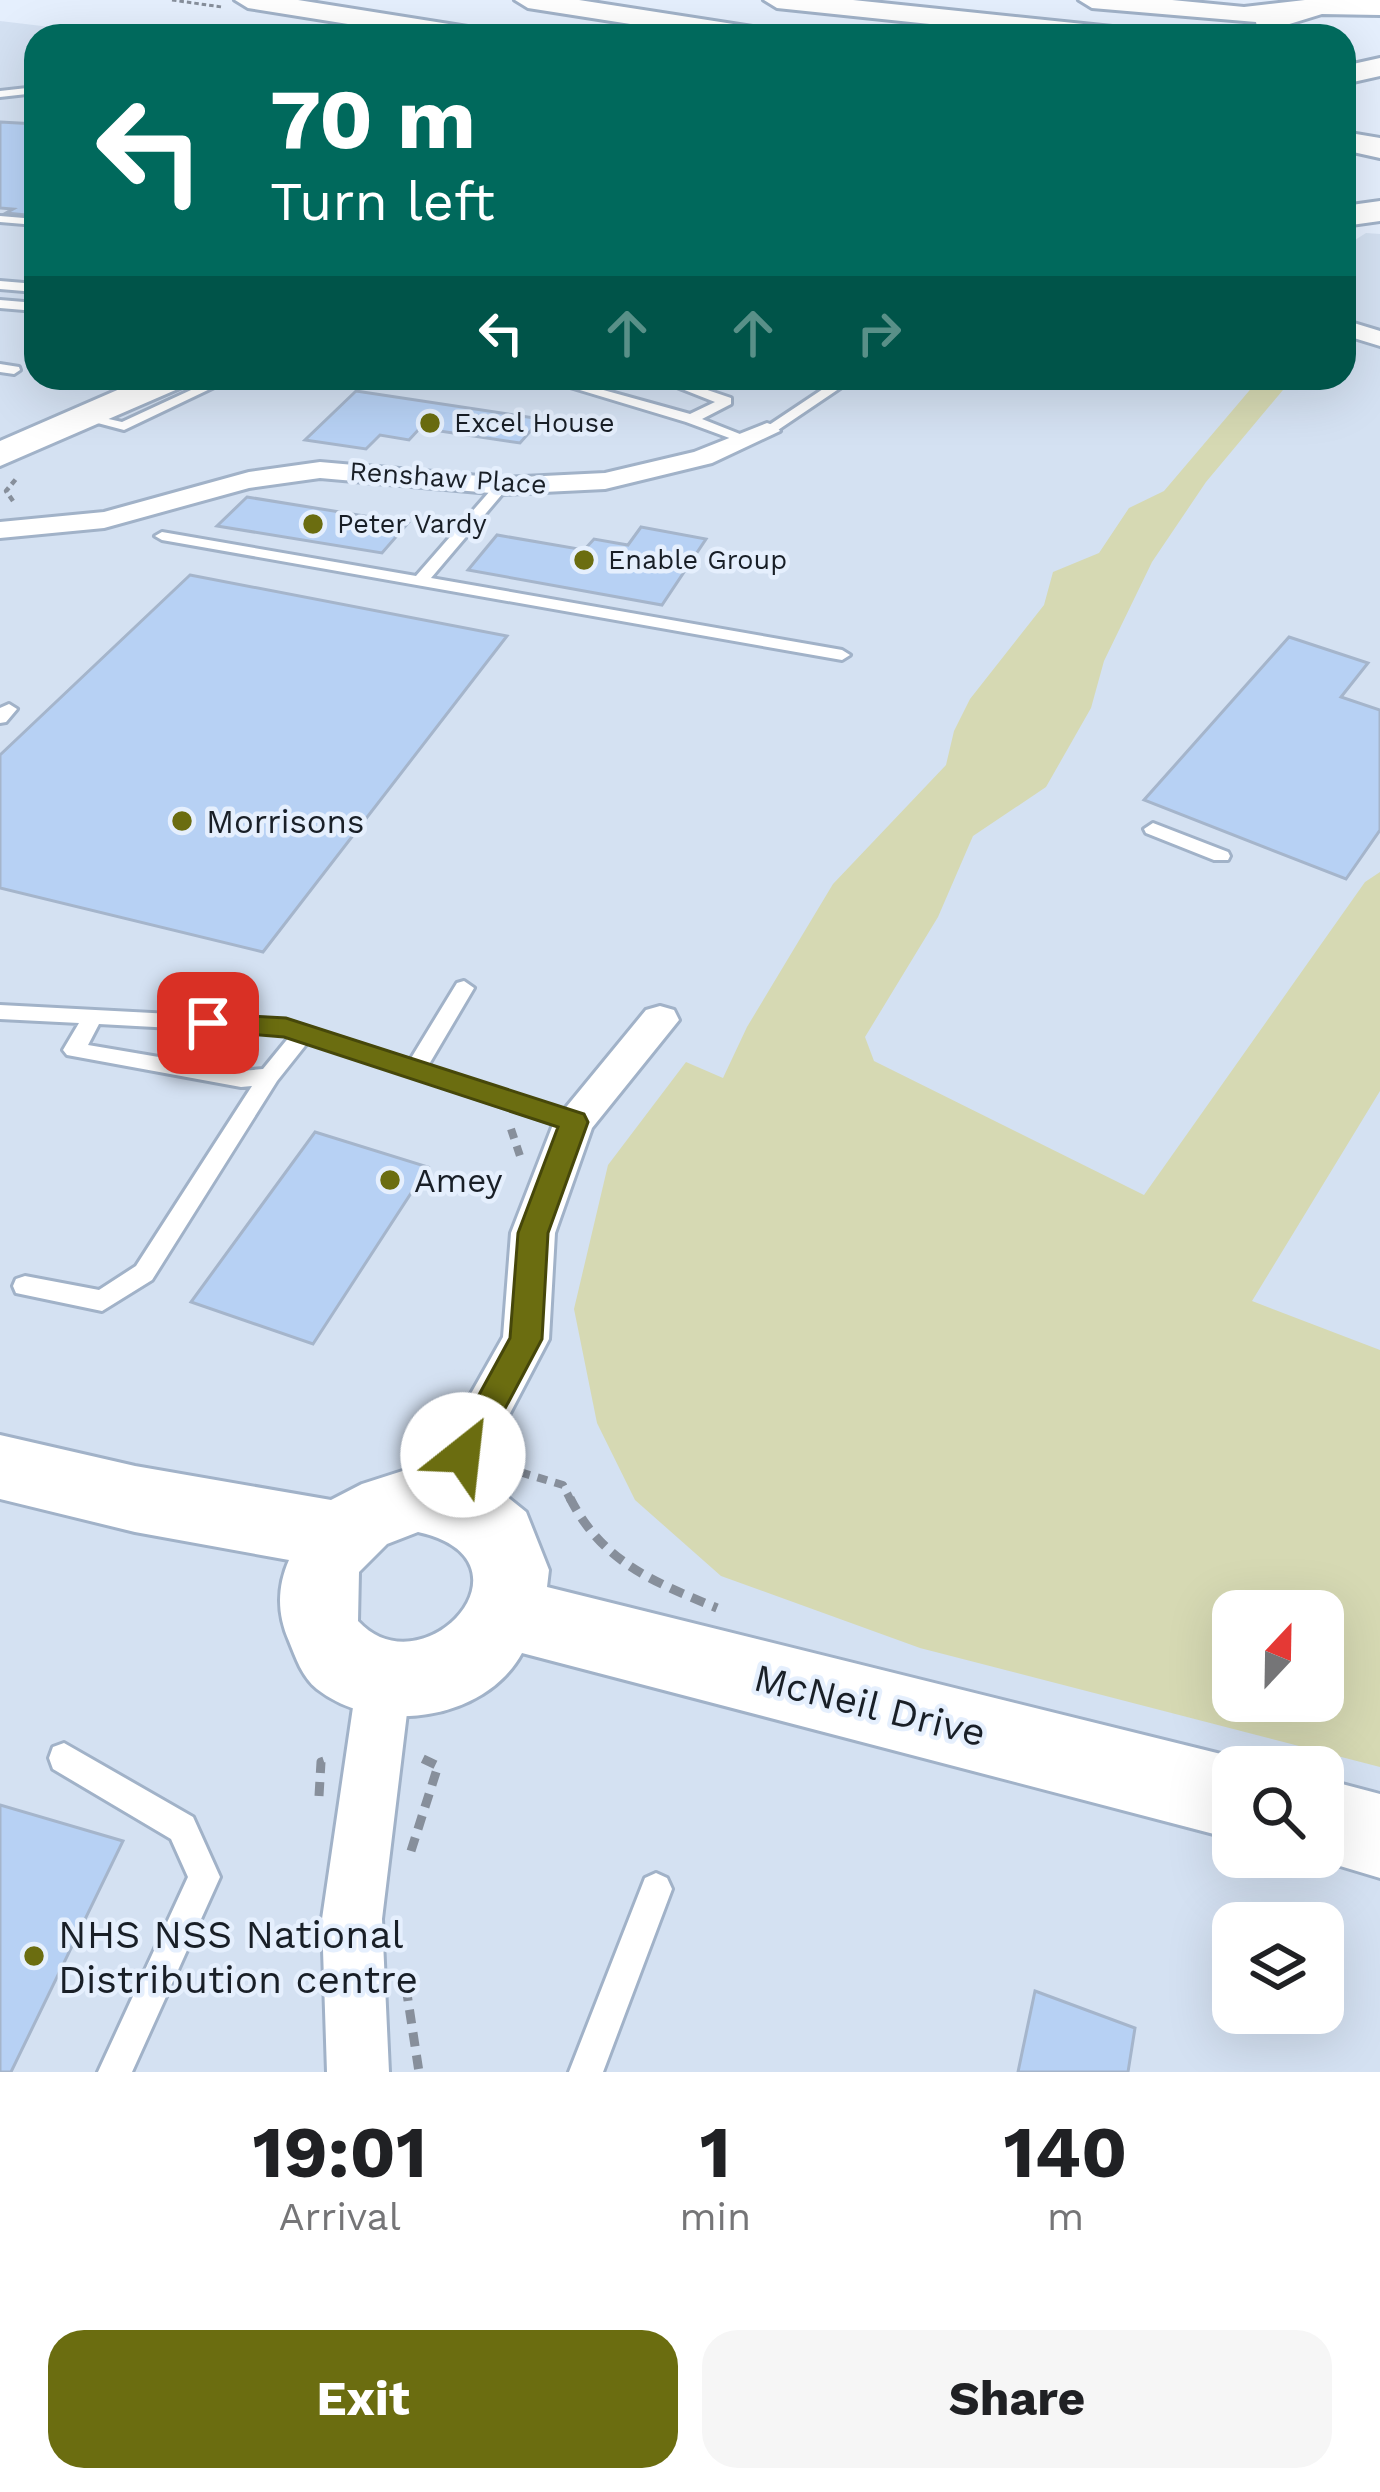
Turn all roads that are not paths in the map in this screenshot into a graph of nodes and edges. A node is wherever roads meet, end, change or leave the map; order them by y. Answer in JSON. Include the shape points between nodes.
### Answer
{"nodes":[{"id":1,"x":248,"y":0,"type":"edge"},
{"id":2,"x":529,"y":0,"type":"edge"},
{"id":3,"x":614,"y":0,"type":"edge"},
{"id":4,"x":777,"y":0,"type":"edge"},
{"id":5,"x":1092,"y":0,"type":"edge"},
{"id":6,"x":1368,"y":6,"type":"edge"},
{"id":7,"x":497,"y":10,"type":"dead end"},
{"id":8,"x":1284,"y":18,"type":"edge"},
{"id":9,"x":399,"y":24,"type":"edge"},
{"id":10,"x":578,"y":24,"type":"edge"},
{"id":11,"x":682,"y":24,"type":"edge"},
{"id":12,"x":768,"y":24,"type":"edge"},
{"id":13,"x":1007,"y":24,"type":"edge"},
{"id":14,"x":109,"y":390,"type":"edge"},
{"id":15,"x":146,"y":390,"type":"edge"},
{"id":16,"x":201,"y":390,"type":"edge"},
{"id":17,"x":588,"y":390,"type":"edge"},
{"id":18,"x":696,"y":390,"type":"edge"},
{"id":19,"x":830,"y":390,"type":"edge"},
{"id":20,"x":82,"y":417,"type":"junction"},
{"id":21,"x":691,"y":419,"type":"junction"},
{"id":22,"x":757,"y":436,"type":"junction"},
{"id":23,"x":8,"y":454,"type":"edge"},
{"id":24,"x":502,"y":486,"type":"junction"},
{"id":25,"x":0,"y":519,"type":"edge"},
{"id":26,"x":35,"y":526,"type":"junction"},
{"id":27,"x":0,"y":530,"type":"edge"},
{"id":28,"x":162,"y":536,"type":"dead end"},
{"id":29,"x":421,"y":580,"type":"junction"},
{"id":30,"x":842,"y":656,"type":"dead end"},
{"id":31,"x":1153,"y":829,"type":"dead end"},
{"id":32,"x":1221,"y":856,"type":"dead end"},
{"id":33,"x":464,"y":988,"type":"dead end"},
{"id":34,"x":0,"y":1012,"type":"edge"},
{"id":35,"x":93,"y":1017,"type":"junction"},
{"id":36,"x":660,"y":1020,"type":"dead end"},
{"id":37,"x":304,"y":1033,"type":"junction"},
{"id":38,"x":415,"y":1070,"type":"junction"},
{"id":39,"x":269,"y":1076,"type":"junction"},
{"id":40,"x":574,"y":1122,"type":"junction"},
{"id":41,"x":25,"y":1286,"type":"dead end"},
{"id":42,"x":426,"y":1465,"type":"junction"},
{"id":43,"x":0,"y":1467,"type":"edge"},
{"id":44,"x":342,"y":1536,"type":"junction"},
{"id":45,"x":508,"y":1613,"type":"junction"},
{"id":46,"x":380,"y":1710,"type":"junction"},
{"id":47,"x":64,"y":1758,"type":"dead end"},
{"id":48,"x":1212,"y":1771,"type":"edge"},
{"id":49,"x":1344,"y":1827,"type":"edge"},
{"id":50,"x":1380,"y":1836,"type":"edge"},
{"id":51,"x":656,"y":1889,"type":"dead end"},
{"id":52,"x":115,"y":2072,"type":"edge"},
{"id":53,"x":358,"y":2072,"type":"edge"},
{"id":54,"x":586,"y":2072,"type":"edge"}],
"edges":[{"from":1,"to":9,"type":"highway"},
{"from":2,"to":11,"type":"highway"},
{"from":3,"to":12,"type":"highway"},
{"from":4,"to":13,"type":"highway"},
{"from":5,"to":8,"type":"highway"},
{"from":6,"to":8,"type":"highway"},
{"from":7,"to":10,"type":"highway"},
{"from":14,"to":23,"type":"street"},
{"from":15,"to":20,"type":"street"},
{"from":16,"to":20,"type":"lane","via":[[124,426]]},
{"from":17,"to":21,"type":"lane"},
{"from":18,"to":21,"type":"lane","via":[[726,400]]},
{"from":19,"to":22,"type":"lane","name":"Renshaw Place"},
{"from":20,"to":23,"type":"street"},
{"from":21,"to":22,"type":"lane"},
{"from":22,"to":24,"type":"street","name":"Renshaw Place","via":[[692,464],[617,480]]},
{"from":24,"to":26,"type":"street","name":"Renshaw Place","via":[[297,471],[116,518]]},
{"from":24,"to":29,"type":"lane"},
{"from":25,"to":26,"type":"street","name":"Renshaw Place"},
{"from":26,"to":27,"type":"street","name":"Renshaw Place"},
{"from":28,"to":29,"type":"lane"},
{"from":29,"to":30,"type":"lane"},
{"from":31,"to":32,"type":"lane"},
{"from":33,"to":38,"type":"lane"},
{"from":34,"to":35,"type":"lane"},
{"from":35,"to":37,"type":"lane"},
{"from":35,"to":39,"type":"lane","via":[[74,1050],[241,1079]]},
{"from":36,"to":40,"type":"street"},
{"from":37,"to":38,"type":"lane"},
{"from":37,"to":39,"type":"lane"},
{"from":38,"to":40,"type":"lane"},
{"from":39,"to":41,"type":"lane","via":[[144,1274],[102,1301]]},
{"from":40,"to":42,"type":"street","via":[[533,1233],[526,1339]]},
{"from":42,"to":44,"type":"street"},
{"from":42,"to":45,"type":"street","via":[[507,1548]]},
{"from":43,"to":44,"type":"street"},
{"from":44,"to":46,"type":"street","via":[[317,1582],[316,1614]]},
{"from":45,"to":46,"type":"street","via":[[482,1650],[440,1676],[405,1683]]},
{"from":45,"to":48,"type":"street","name":"McNeil Drive"},
{"from":46,"to":53,"type":"street","via":[[352,1919]]},
{"from":47,"to":52,"type":"lane","via":[[182,1828],[204,1877]]},
{"from":49,"to":50,"type":"street"},
{"from":51,"to":54,"type":"lane"}]}
